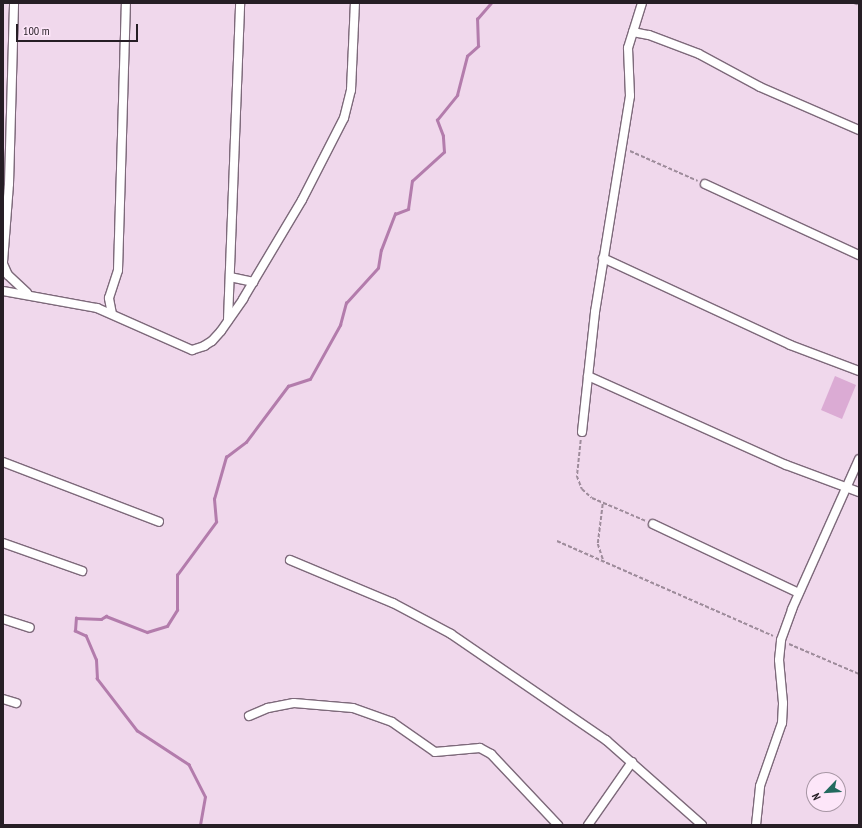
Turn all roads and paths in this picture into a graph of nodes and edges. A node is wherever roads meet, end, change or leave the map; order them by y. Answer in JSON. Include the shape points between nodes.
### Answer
{"nodes":[{"id":1,"x":14,"y":3,"type":"edge"},
{"id":2,"x":126,"y":3,"type":"edge"},
{"id":3,"x":240,"y":3,"type":"edge"},
{"id":4,"x":355,"y":3,"type":"edge"},
{"id":5,"x":642,"y":3,"type":"edge"},
{"id":6,"x":854,"y":3,"type":"edge"},
{"id":7,"x":859,"y":5,"type":"edge"},
{"id":8,"x":633,"y":32,"type":"junction"},
{"id":9,"x":859,"y":130,"type":"edge"},
{"id":10,"x":622,"y":145,"type":"junction"},
{"id":11,"x":705,"y":184,"type":"joint"},
{"id":12,"x":859,"y":255,"type":"edge"},
{"id":13,"x":603,"y":258,"type":"junction"},
{"id":14,"x":3,"y":263,"type":"edge"},
{"id":15,"x":230,"y":277,"type":"junction"},
{"id":16,"x":253,"y":282,"type":"junction"},
{"id":17,"x":3,"y":291,"type":"edge"},
{"id":18,"x":29,"y":294,"type":"junction"},
{"id":19,"x":109,"y":298,"type":"junction"},
{"id":20,"x":97,"y":308,"type":"junction"},
{"id":21,"x":112,"y":314,"type":"junction"},
{"id":22,"x":228,"y":321,"type":"junction"},
{"id":23,"x":859,"y":371,"type":"edge"},
{"id":24,"x":588,"y":376,"type":"junction"},
{"id":25,"x":582,"y":432,"type":"joint"},
{"id":26,"x":859,"y":459,"type":"edge"},
{"id":27,"x":3,"y":462,"type":"edge"},
{"id":28,"x":847,"y":488,"type":"junction"},
{"id":29,"x":859,"y":492,"type":"edge"},
{"id":30,"x":603,"y":503,"type":"junction"},
{"id":31,"x":159,"y":522,"type":"dead end"},
{"id":32,"x":653,"y":524,"type":"joint"},
{"id":33,"x":557,"y":541,"type":"dead end"},
{"id":34,"x":3,"y":543,"type":"edge"},
{"id":35,"x":290,"y":560,"type":"dead end"},
{"id":36,"x":604,"y":562,"type":"junction"},
{"id":37,"x":82,"y":571,"type":"dead end"},
{"id":38,"x":799,"y":594,"type":"junction"},
{"id":39,"x":3,"y":619,"type":"edge"},
{"id":40,"x":30,"y":628,"type":"dead end"},
{"id":41,"x":781,"y":640,"type":"junction"},
{"id":42,"x":859,"y":674,"type":"edge"},
{"id":43,"x":3,"y":699,"type":"edge"},
{"id":44,"x":16,"y":703,"type":"dead end"},
{"id":45,"x":249,"y":716,"type":"dead end"},
{"id":46,"x":632,"y":762,"type":"junction"},
{"id":47,"x":558,"y":825,"type":"edge"},
{"id":48,"x":588,"y":825,"type":"edge"},
{"id":49,"x":702,"y":825,"type":"edge"},
{"id":50,"x":756,"y":825,"type":"edge"}],
"edges":[{"from":1,"to":14,"type":"street","via":[[9,184]]},
{"from":2,"to":19,"type":"street","via":[[118,270]]},
{"from":3,"to":15,"type":"street"},
{"from":4,"to":16,"type":"street","via":[[351,90],[344,118],[302,200]]},
{"from":5,"to":8,"type":"street"},
{"from":6,"to":7,"type":"path"},
{"from":8,"to":9,"type":"street","via":[[649,35],[699,54],[760,87]]},
{"from":8,"to":10,"type":"street","via":[[628,58],[630,96]]},
{"from":10,"to":11,"type":"path","via":[[637,155]]},
{"from":10,"to":13,"type":"street"},
{"from":11,"to":12,"type":"street"},
{"from":13,"to":23,"type":"street","via":[[790,345]]},
{"from":13,"to":24,"type":"street"},
{"from":14,"to":18,"type":"street","via":[[14,283]]},
{"from":15,"to":16,"type":"street"},
{"from":15,"to":22,"type":"street"},
{"from":16,"to":22,"type":"street"},
{"from":17,"to":18,"type":"street"},
{"from":18,"to":20,"type":"street"},
{"from":19,"to":20,"type":"street"},
{"from":19,"to":21,"type":"street"},
{"from":20,"to":21,"type":"street"},
{"from":21,"to":22,"type":"street","via":[[192,350],[204,346]]},
{"from":24,"to":25,"type":"street"},
{"from":24,"to":28,"type":"street","via":[[786,465]]},
{"from":25,"to":30,"type":"path","via":[[577,476],[579,484],[586,494]]},
{"from":26,"to":28,"type":"street"},
{"from":27,"to":31,"type":"street"},
{"from":28,"to":29,"type":"street"},
{"from":28,"to":38,"type":"street"},
{"from":30,"to":32,"type":"path"},
{"from":30,"to":36,"type":"path","via":[[598,544]]},
{"from":32,"to":38,"type":"street"},
{"from":33,"to":36,"type":"path"},
{"from":34,"to":37,"type":"street"},
{"from":35,"to":46,"type":"street","via":[[380,597],[432,622],[584,724]]},
{"from":36,"to":41,"type":"path"},
{"from":38,"to":41,"type":"street"},
{"from":39,"to":40,"type":"street"},
{"from":41,"to":42,"type":"path"},
{"from":41,"to":50,"type":"street","via":[[782,723],[760,786]]},
{"from":43,"to":44,"type":"street"},
{"from":45,"to":47,"type":"street","via":[[268,708],[294,703],[353,708],[392,722],[429,750],[440,753],[480,748],[491,754]]},
{"from":46,"to":48,"type":"street"},
{"from":46,"to":49,"type":"street","via":[[672,801]]}]}
